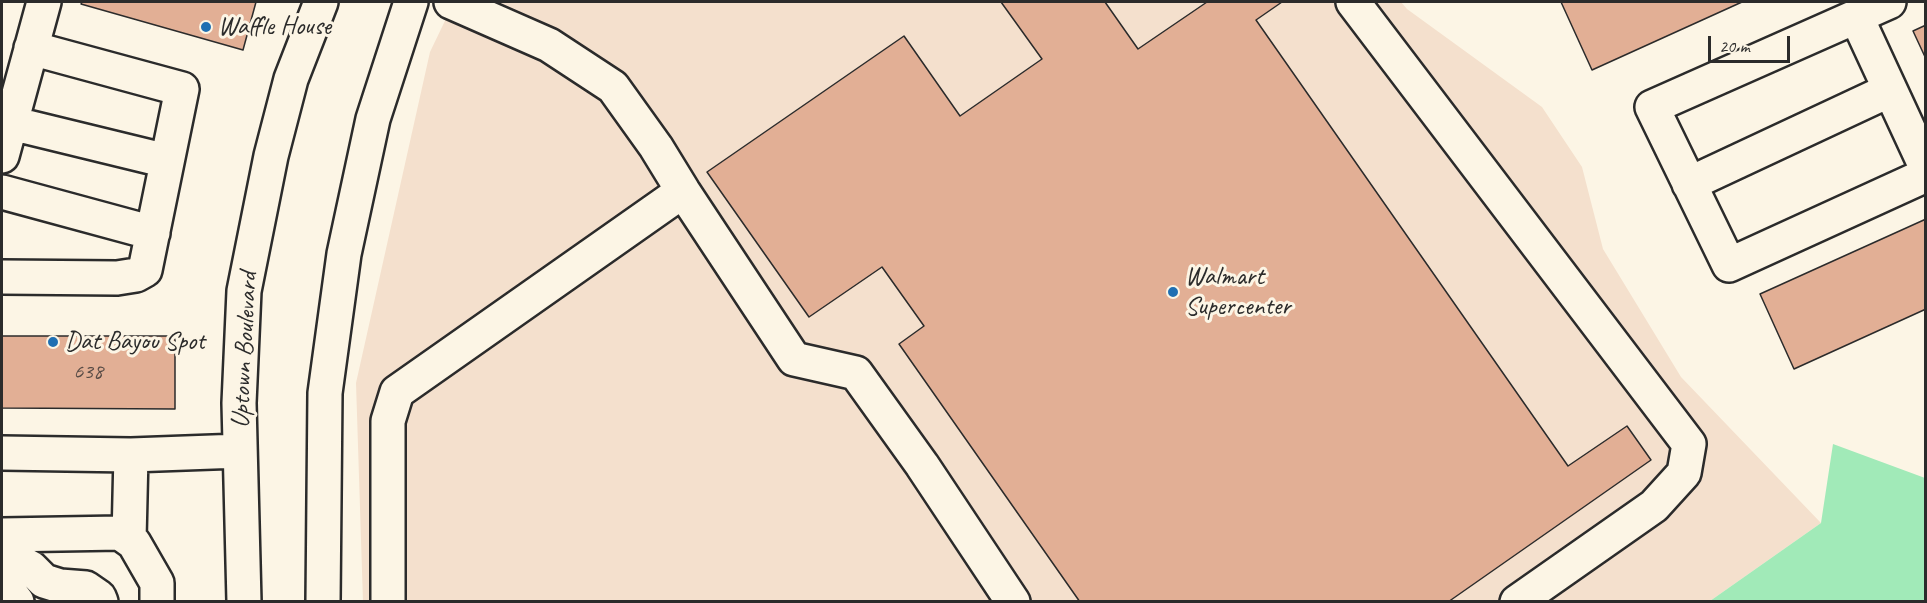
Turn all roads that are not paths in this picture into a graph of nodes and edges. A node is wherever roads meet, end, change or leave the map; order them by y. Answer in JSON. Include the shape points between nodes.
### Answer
{"nodes":[{"id":1,"x":44,"y":2,"type":"edge"},
{"id":2,"x":321,"y":2,"type":"edge"},
{"id":3,"x":411,"y":2,"type":"edge"},
{"id":4,"x":452,"y":2,"type":"edge"},
{"id":5,"x":1353,"y":2,"type":"edge"},
{"id":6,"x":1889,"y":2,"type":"edge"},
{"id":7,"x":1856,"y":16,"type":"junction"},
{"id":8,"x":31,"y":48,"type":"junction"},
{"id":9,"x":1890,"y":90,"type":"junction"},
{"id":10,"x":11,"y":123,"type":"junction"},
{"id":11,"x":2,"y":156,"type":"edge"},
{"id":12,"x":167,"y":161,"type":"junction"},
{"id":13,"x":1926,"y":167,"type":"edge"},
{"id":14,"x":1926,"y":175,"type":"edge"},
{"id":15,"x":1689,"y":183,"type":"junction"},
{"id":16,"x":683,"y":191,"type":"junction"},
{"id":17,"x":2,"y":192,"type":"edge"},
{"id":18,"x":153,"y":233,"type":"junction"},
{"id":19,"x":2,"y":277,"type":"edge"},
{"id":20,"x":240,"y":451,"type":"junction"},
{"id":21,"x":2,"y":453,"type":"edge"},
{"id":22,"x":131,"y":454,"type":"junction"},
{"id":23,"x":2,"y":535,"type":"edge"},
{"id":24,"x":129,"y":539,"type":"junction"},
{"id":25,"x":2,"y":552,"type":"edge"},
{"id":26,"x":2,"y":582,"type":"edge"},
{"id":27,"x":1006,"y":599,"type":"edge"},
{"id":28,"x":1522,"y":600,"type":"edge"},
{"id":29,"x":17,"y":602,"type":"edge"},
{"id":30,"x":100,"y":602,"type":"edge"},
{"id":31,"x":157,"y":602,"type":"edge"},
{"id":32,"x":244,"y":602,"type":"edge"},
{"id":33,"x":323,"y":602,"type":"edge"},
{"id":34,"x":388,"y":602,"type":"edge"}],
"edges":[{"from":1,"to":8,"type":"street"},
{"from":2,"to":20,"type":"street","name":"Uptown Boulevard","via":[[291,79],[273,145],[244,291]]},
{"from":3,"to":33,"type":"street","via":[[373,119],[344,254],[325,393]]},
{"from":4,"to":16,"type":"street","via":[[549,45],[613,87]]},
{"from":5,"to":28,"type":"street","via":[[1689,444],[1684,473],[1654,506]]},
{"from":6,"to":7,"type":"street"},
{"from":7,"to":9,"type":"street"},
{"from":7,"to":15,"type":"street","via":[[1652,107]]},
{"from":8,"to":10,"type":"street"},
{"from":8,"to":12,"type":"street","via":[[182,89]]},
{"from":9,"to":13,"type":"street"},
{"from":9,"to":15,"type":"street"},
{"from":10,"to":11,"type":"street"},
{"from":10,"to":12,"type":"street"},
{"from":12,"to":18,"type":"street"},
{"from":14,"to":15,"type":"street","via":[[1729,265]]},
{"from":16,"to":27,"type":"street","via":[[794,359],[856,373],[922,465]]},
{"from":16,"to":34,"type":"street","via":[[397,392],[388,420]]},
{"from":17,"to":18,"type":"street"},
{"from":18,"to":19,"type":"street","via":[[145,270],[136,275]]},
{"from":20,"to":22,"type":"street"},
{"from":20,"to":32,"type":"street","name":"Uptown Boulevard"},
{"from":21,"to":22,"type":"street"},
{"from":22,"to":24,"type":"street"},
{"from":23,"to":24,"type":"street","via":[[120,533]]},
{"from":24,"to":31,"type":"street","via":[[157,583]]},
{"from":25,"to":30,"type":"street","via":[[31,568],[44,581],[86,588]]},
{"from":26,"to":29,"type":"street"}]}
